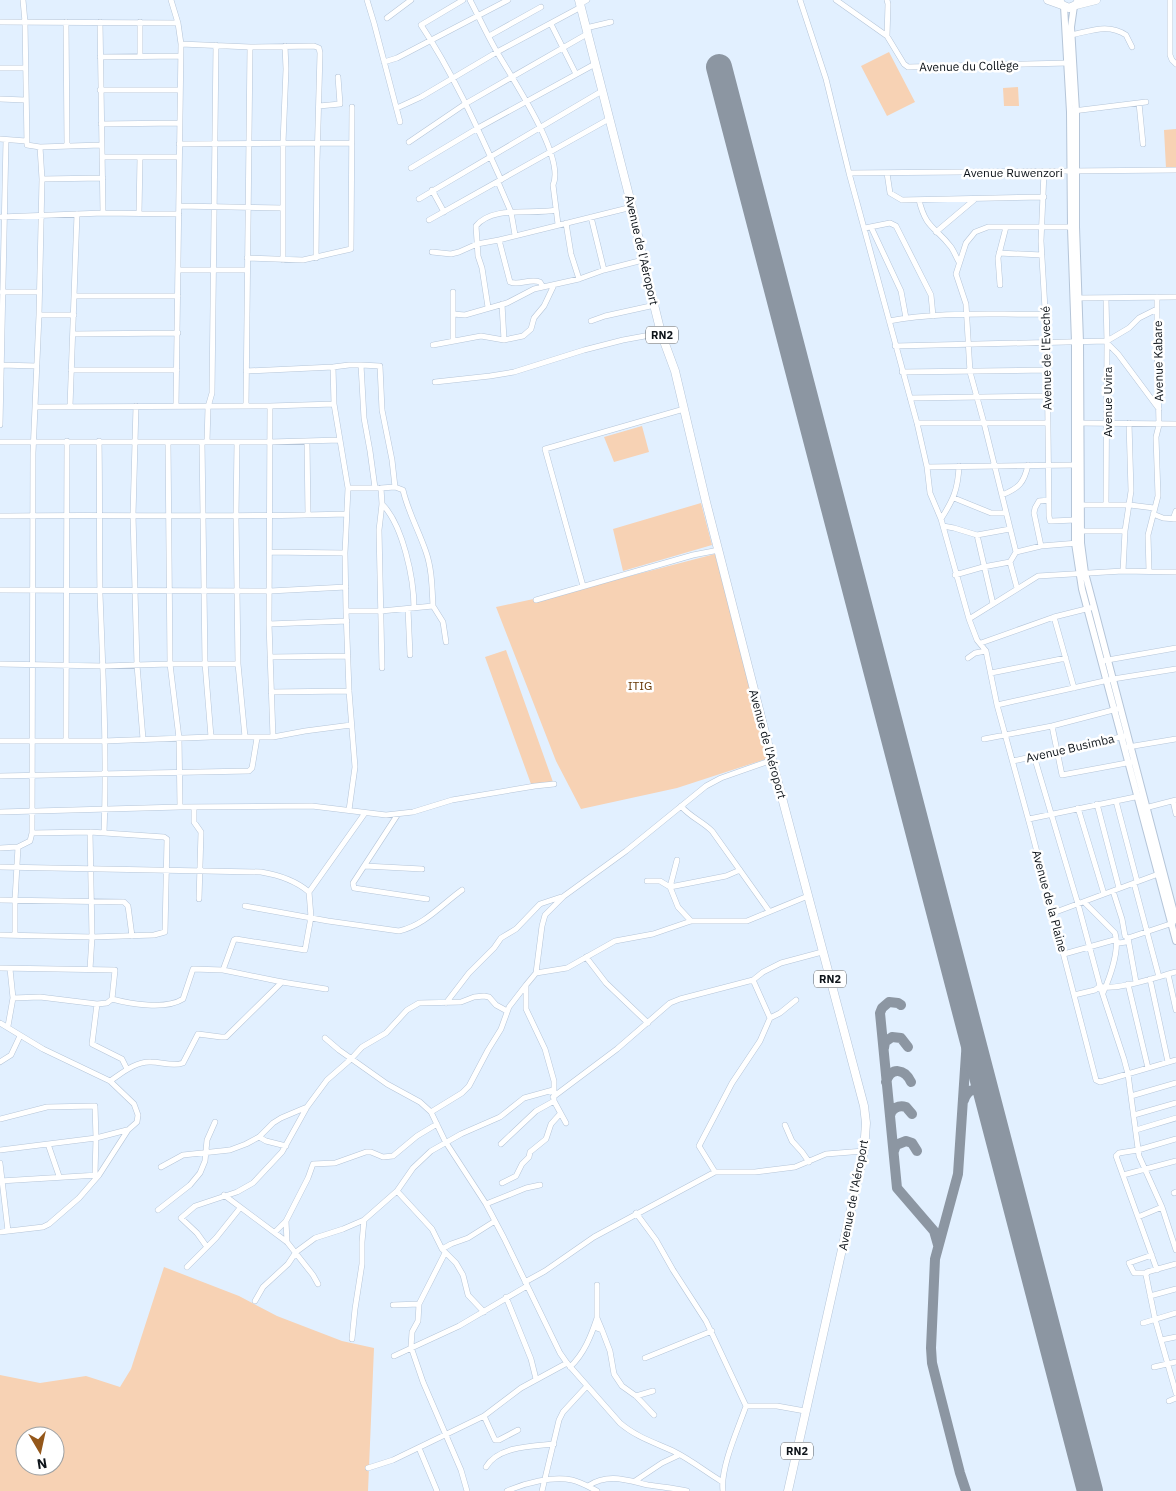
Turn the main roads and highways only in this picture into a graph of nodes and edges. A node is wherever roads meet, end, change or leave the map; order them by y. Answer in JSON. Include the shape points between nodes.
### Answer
{"nodes":[{"id":1,"x":1048,"y":0,"type":"edge"},
{"id":2,"x":1096,"y":0,"type":"edge"},
{"id":3,"x":582,"y":3,"type":"edge"},
{"id":4,"x":1062,"y":4,"type":"edge"},
{"id":5,"x":1076,"y":4,"type":"edge"},
{"id":6,"x":1073,"y":111,"type":"junction"},
{"id":7,"x":1077,"y":506,"type":"junction"},
{"id":8,"x":1078,"y":543,"type":"junction"},
{"id":9,"x":1174,"y":922,"type":"edge"},
{"id":10,"x":1176,"y":941,"type":"edge"},
{"id":11,"x":788,"y":1491,"type":"edge"}],
"edges":[{"from":1,"to":4,"type":"highway"},
{"from":2,"to":5,"type":"highway"},
{"from":3,"to":11,"type":"highway","name":"Avenue de l'Aéroport","number":"RN2","via":[[654,305],[675,371],[772,760],[864,1106],[864,1151]]},
{"from":4,"to":5,"type":"highway"},
{"from":4,"to":6,"type":"main road"},
{"from":5,"to":6,"type":"main road","via":[[1072,35]]},
{"from":6,"to":7,"type":"main road","via":[[1078,342]]},
{"from":7,"to":8,"type":"main road","via":[[1074,520]]},
{"from":7,"to":8,"type":"main road","via":[[1081,531]]},
{"from":8,"to":9,"type":"main road","via":[[1082,574]]},
{"from":9,"to":10,"type":"main road"}]}
